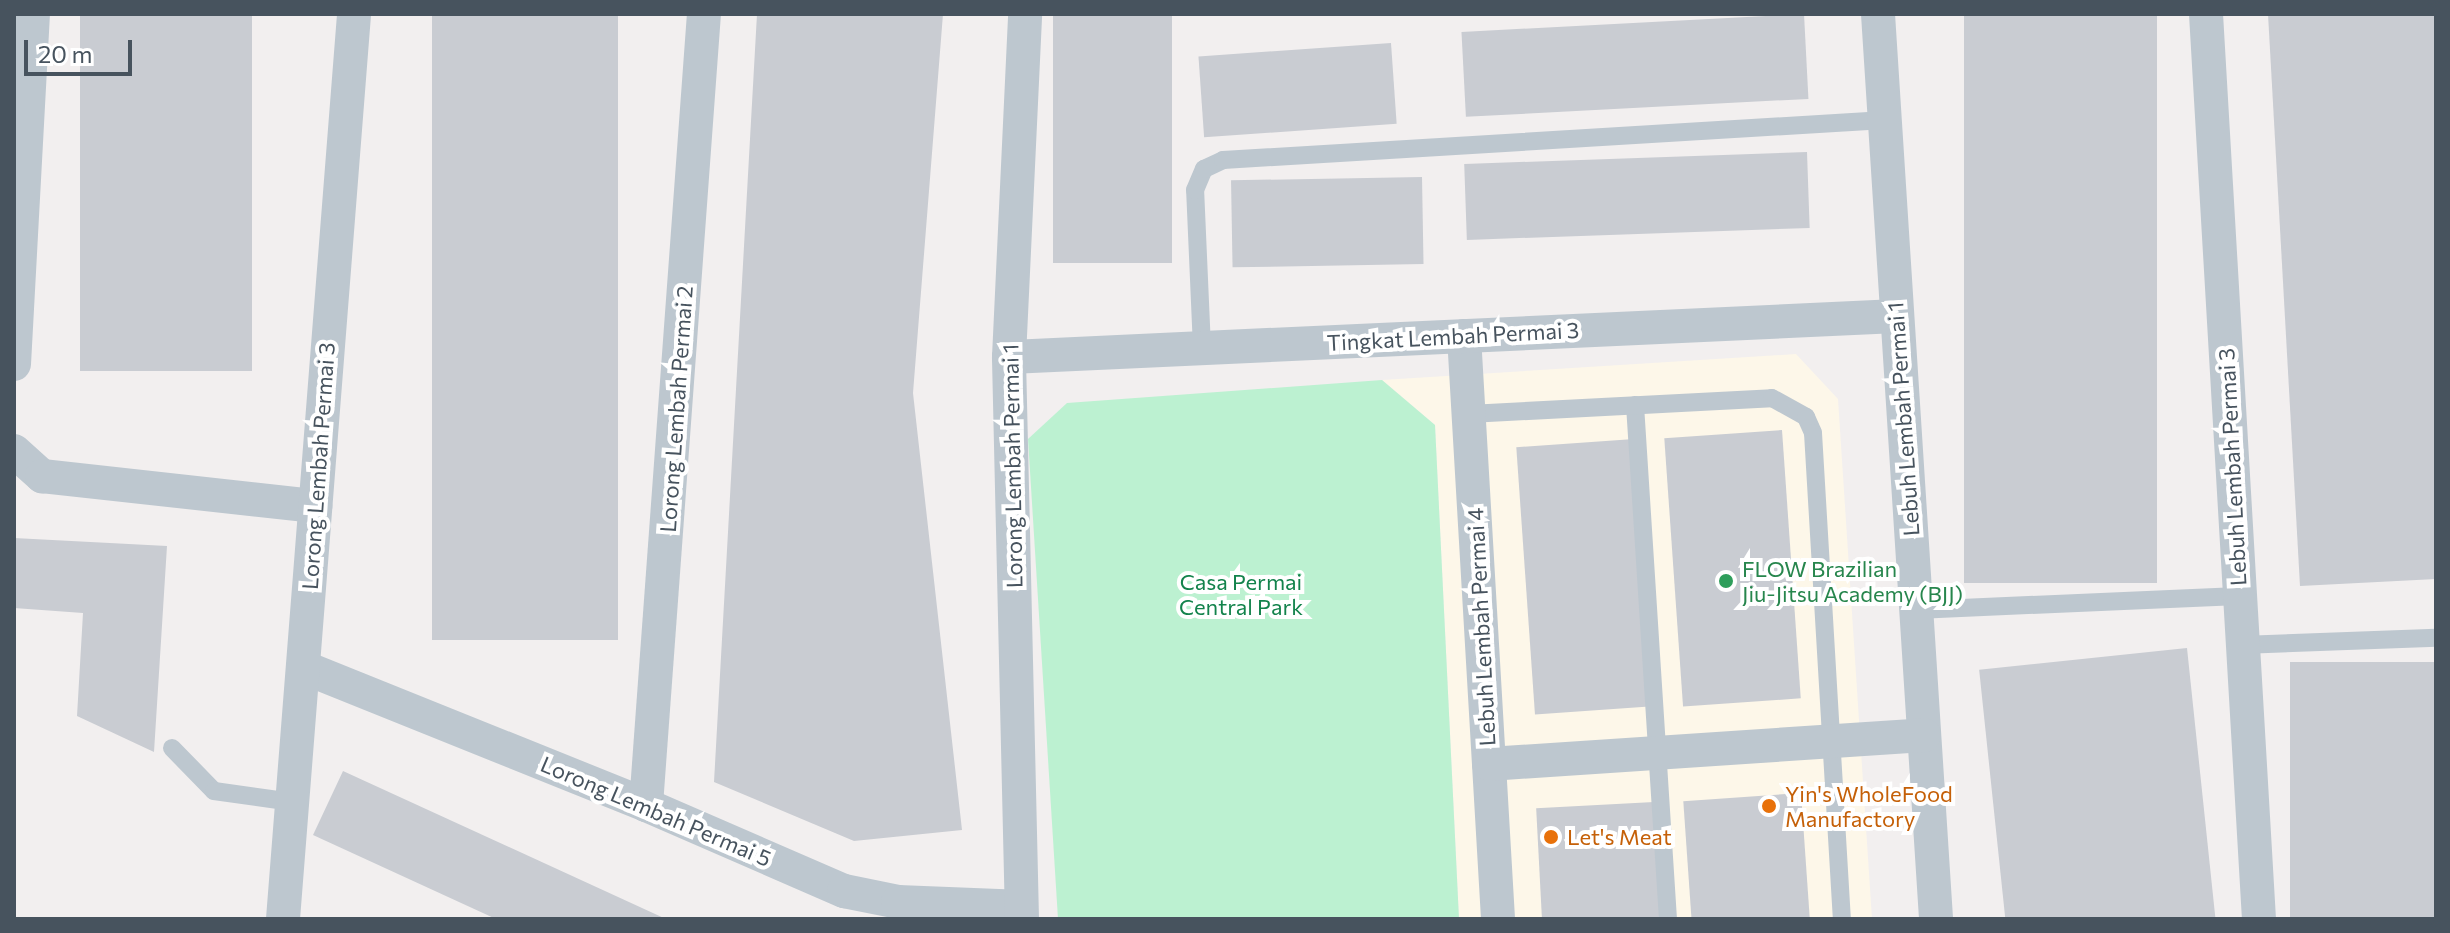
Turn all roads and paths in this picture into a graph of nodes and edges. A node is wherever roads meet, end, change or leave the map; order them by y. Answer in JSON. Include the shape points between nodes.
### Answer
{"nodes":[{"id":1,"x":33,"y":14,"type":"edge"},
{"id":2,"x":354,"y":14,"type":"edge"},
{"id":3,"x":704,"y":14,"type":"edge"},
{"id":4,"x":1025,"y":14,"type":"edge"},
{"id":5,"x":1878,"y":14,"type":"edge"},
{"id":6,"x":2206,"y":14,"type":"edge"},
{"id":7,"x":1885,"y":120,"type":"junction"},
{"id":8,"x":1897,"y":316,"type":"junction"},
{"id":9,"x":1464,"y":336,"type":"junction"},
{"id":10,"x":1202,"y":348,"type":"junction"},
{"id":11,"x":1009,"y":357,"type":"junction"},
{"id":12,"x":14,"y":364,"type":"edge"},
{"id":13,"x":1635,"y":405,"type":"junction"},
{"id":14,"x":1469,"y":414,"type":"junction"},
{"id":15,"x":14,"y":451,"type":"edge"},
{"id":16,"x":315,"y":506,"type":"junction"},
{"id":17,"x":2239,"y":596,"type":"junction"},
{"id":18,"x":1916,"y":610,"type":"junction"},
{"id":19,"x":2436,"y":638,"type":"edge"},
{"id":20,"x":2241,"y":645,"type":"junction"},
{"id":21,"x":303,"y":667,"type":"junction"},
{"id":22,"x":1924,"y":735,"type":"junction"},
{"id":23,"x":1831,"y":743,"type":"junction"},
{"id":24,"x":172,"y":748,"type":"dead end"},
{"id":25,"x":1657,"y":754,"type":"junction"},
{"id":26,"x":1489,"y":764,"type":"junction"},
{"id":27,"x":292,"y":802,"type":"junction"},
{"id":28,"x":646,"y":805,"type":"junction"},
{"id":29,"x":1021,"y":913,"type":"edge"},
{"id":30,"x":283,"y":919,"type":"edge"},
{"id":31,"x":1498,"y":919,"type":"edge"},
{"id":32,"x":1668,"y":919,"type":"edge"},
{"id":33,"x":1842,"y":919,"type":"edge"},
{"id":34,"x":1936,"y":919,"type":"edge"},
{"id":35,"x":2259,"y":919,"type":"edge"}],
"edges":[{"from":1,"to":12,"type":"street"},
{"from":2,"to":16,"type":"street","name":"Lorong Lembah Permai 3"},
{"from":3,"to":28,"type":"street","name":"Lorong Lembah Permai 2"},
{"from":4,"to":11,"type":"street","name":"Lorong Lembah Permai 1"},
{"from":5,"to":7,"type":"street","name":"Lebuh Lembah Permai 1"},
{"from":6,"to":17,"type":"street","name":"Lebuh Lembah Permai 3"},
{"from":7,"to":8,"type":"street","name":"Lebuh Lembah Permai 1"},
{"from":7,"to":10,"type":"lane","via":[[1223,160],[1204,169],[1195,190]]},
{"from":8,"to":9,"type":"street","name":"Tingkat Lembah Permai 3"},
{"from":8,"to":18,"type":"street","name":"Lebuh Lembah Permai 1"},
{"from":9,"to":10,"type":"street","name":"Tingkat Lembah Permai 3"},
{"from":9,"to":14,"type":"street","name":"Lebuh Lembah Permai 4"},
{"from":10,"to":11,"type":"street","name":"Tingkat Lembah Permai 3"},
{"from":11,"to":29,"type":"street","name":"Lorong Lembah Permai 1"},
{"from":13,"to":14,"type":"lane"},
{"from":13,"to":23,"type":"lane","via":[[1772,398],[1806,417],[1813,433]]},
{"from":13,"to":25,"type":"lane"},
{"from":14,"to":26,"type":"street","name":"Lebuh Lembah Permai 4"},
{"from":15,"to":16,"type":"street","via":[[42,476]]},
{"from":16,"to":21,"type":"street","name":"Lorong Lembah Permai 3"},
{"from":17,"to":18,"type":"lane"},
{"from":17,"to":20,"type":"street","name":"Lebuh Lembah Permai 3"},
{"from":18,"to":22,"type":"street","name":"Lebuh Lembah Permai 1"},
{"from":19,"to":20,"type":"lane"},
{"from":20,"to":35,"type":"street","name":"Lebuh Lembah Permai 3"},
{"from":21,"to":27,"type":"street","name":"Lorong Lembah Permai 3"},
{"from":21,"to":28,"type":"street","name":"Lorong Lembah Permai 5"},
{"from":22,"to":23,"type":"street"},
{"from":22,"to":34,"type":"street","name":"Lebuh Lembah Permai 1"},
{"from":23,"to":25,"type":"street"},
{"from":23,"to":33,"type":"lane"},
{"from":24,"to":27,"type":"lane","via":[[214,791]]},
{"from":25,"to":26,"type":"street"},
{"from":25,"to":32,"type":"lane"},
{"from":26,"to":31,"type":"street","name":"Lebuh Lembah Permai 4"},
{"from":27,"to":30,"type":"street","name":"Lorong Lembah Permai 3"},
{"from":28,"to":29,"type":"street","name":"Lorong Lembah Permai 5","via":[[844,891],[898,902]]}]}
